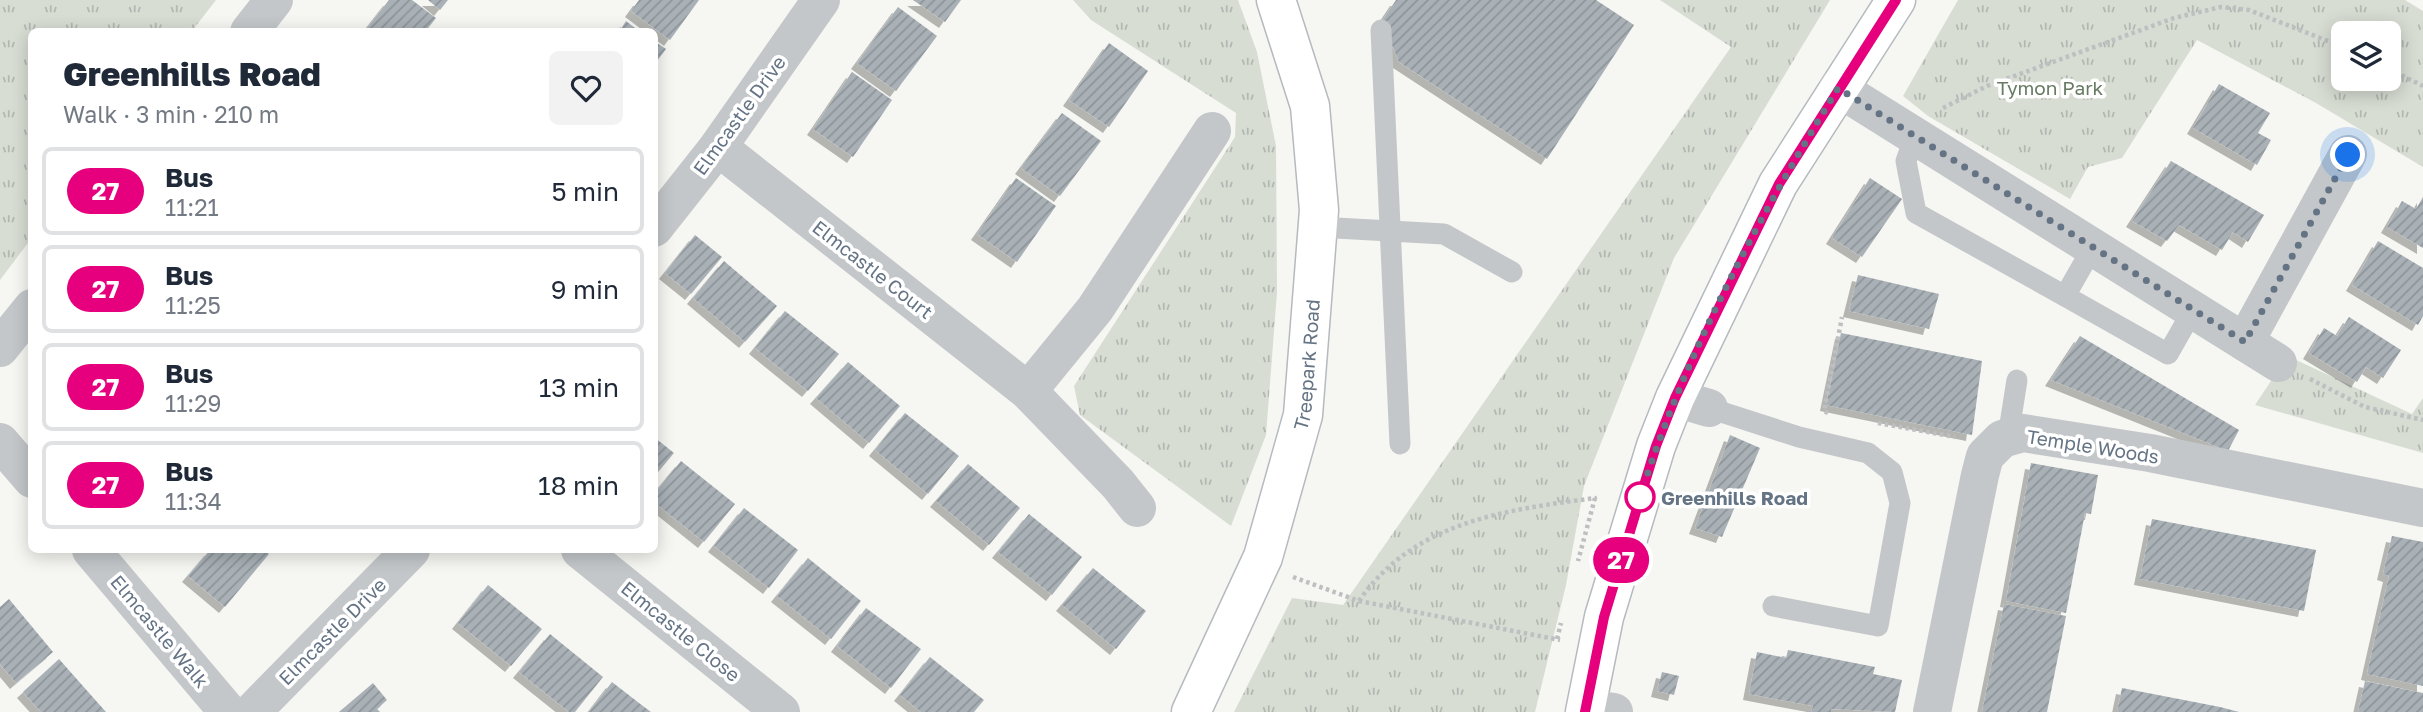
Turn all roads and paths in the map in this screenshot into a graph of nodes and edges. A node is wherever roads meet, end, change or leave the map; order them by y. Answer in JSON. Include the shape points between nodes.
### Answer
{"nodes":[{"id":1,"x":274,"y":0,"type":"edge"},
{"id":2,"x":821,"y":0,"type":"edge"},
{"id":3,"x":1276,"y":0,"type":"edge"},
{"id":4,"x":1896,"y":0,"type":"edge"},
{"id":5,"x":252,"y":28,"type":"edge"},
{"id":6,"x":1381,"y":30,"type":"dead end"},
{"id":7,"x":2331,"y":42,"type":"edge"},
{"id":8,"x":2401,"y":75,"type":"edge"},
{"id":9,"x":2423,"y":86,"type":"edge"},
{"id":10,"x":1838,"y":88,"type":"junction"},
{"id":11,"x":1927,"y":123,"type":"junction"},
{"id":12,"x":1212,"y":131,"type":"dead end"},
{"id":13,"x":718,"y":147,"type":"junction"},
{"id":14,"x":2348,"y":155,"type":"dead end"},
{"id":15,"x":658,"y":223,"type":"edge"},
{"id":16,"x":1318,"y":227,"type":"junction"},
{"id":17,"x":1390,"y":231,"type":"junction"},
{"id":18,"x":2093,"y":247,"type":"junction"},
{"id":19,"x":1512,"y":272,"type":"dead end"},
{"id":20,"x":2065,"y":296,"type":"junction"},
{"id":21,"x":2193,"y":310,"type":"junction"},
{"id":22,"x":28,"y":313,"type":"edge"},
{"id":23,"x":1842,"y":317,"type":"dead end"},
{"id":24,"x":2245,"y":342,"type":"junction"},
{"id":25,"x":0,"y":348,"type":"edge"},
{"id":26,"x":2278,"y":363,"type":"joint"},
{"id":27,"x":2017,"y":380,"type":"dead end"},
{"id":28,"x":1028,"y":391,"type":"junction"},
{"id":29,"x":1692,"y":403,"type":"junction"},
{"id":30,"x":1836,"y":416,"type":"dead end"},
{"id":31,"x":2423,"y":420,"type":"edge"},
{"id":32,"x":1876,"y":423,"type":"dead end"},
{"id":33,"x":1956,"y":437,"type":"dead end"},
{"id":34,"x":2008,"y":437,"type":"junction"},
{"id":35,"x":0,"y":442,"type":"edge"},
{"id":36,"x":1400,"y":444,"type":"dead end"},
{"id":37,"x":28,"y":474,"type":"edge"},
{"id":38,"x":1595,"y":498,"type":"dead end"},
{"id":39,"x":1137,"y":508,"type":"dead end"},
{"id":40,"x":2423,"y":508,"type":"edge"},
{"id":41,"x":94,"y":553,"type":"edge"},
{"id":42,"x":408,"y":553,"type":"edge"},
{"id":43,"x":584,"y":553,"type":"edge"},
{"id":44,"x":1285,"y":574,"type":"dead end"},
{"id":45,"x":1359,"y":601,"type":"junction"},
{"id":46,"x":1773,"y":606,"type":"dead end"},
{"id":47,"x":1571,"y":642,"type":"dead end"},
{"id":48,"x":1595,"y":711,"type":"edge"},
{"id":49,"x":228,"y":712,"type":"edge"},
{"id":50,"x":252,"y":712,"type":"edge"},
{"id":51,"x":781,"y":712,"type":"edge"},
{"id":52,"x":1191,"y":712,"type":"edge"},
{"id":53,"x":1932,"y":712,"type":"edge"}],
"edges":[{"from":1,"to":5,"type":"street"},
{"from":2,"to":13,"type":"street","name":"Elmcastle Drive"},
{"from":3,"to":16,"type":"main road","name":"Treepark Road","via":[[1310,106]]},
{"from":4,"to":10,"type":"main road"},
{"from":6,"to":17,"type":"lane"},
{"from":7,"to":11,"type":"path","via":[[2249,10],[2221,7],[2174,18],[1987,86]]},
{"from":8,"to":9,"type":"path"},
{"from":10,"to":11,"type":"street"},
{"from":10,"to":29,"type":"main road","via":[[1779,184]]},
{"from":11,"to":18,"type":"street"},
{"from":11,"to":20,"type":"lane","via":[[1906,160],[1916,214]]},
{"from":12,"to":28,"type":"street","via":[[1095,309]]},
{"from":13,"to":15,"type":"street","name":"Elmcastle Drive"},
{"from":13,"to":28,"type":"street","name":"Elmcastle Court"},
{"from":14,"to":24,"type":"street"},
{"from":16,"to":17,"type":"lane"},
{"from":16,"to":52,"type":"main road","name":"Treepark Road","via":[[1303,415],[1263,557]]},
{"from":17,"to":19,"type":"lane","via":[[1444,234]]},
{"from":17,"to":36,"type":"lane"},
{"from":18,"to":20,"type":"lane"},
{"from":18,"to":21,"type":"street"},
{"from":20,"to":21,"type":"lane","via":[[2168,354]]},
{"from":21,"to":24,"type":"street"},
{"from":22,"to":25,"type":"street"},
{"from":23,"to":30,"type":"path","via":[[1824,411]]},
{"from":24,"to":26,"type":"street"},
{"from":26,"to":31,"type":"path","via":[[2365,407]]},
{"from":27,"to":34,"type":"lane"},
{"from":28,"to":39,"type":"street","name":"Elmcastle Court"},
{"from":29,"to":46,"type":"lane","via":[[1868,453],[1892,472],[1900,503],[1878,626]]},
{"from":29,"to":48,"type":"main road","via":[[1656,446],[1604,617]]},
{"from":32,"to":33,"type":"path"},
{"from":34,"to":40,"type":"street","name":"Temple Woods","via":[[2024,433],[2150,453]]},
{"from":34,"to":53,"type":"street","name":"Temple Woods","via":[[1985,456]]},
{"from":35,"to":37,"type":"street"},
{"from":38,"to":45,"type":"path","via":[[1521,508],[1442,531],[1391,562]]},
{"from":41,"to":49,"type":"street","name":"Elmcastle Walk"},
{"from":42,"to":50,"type":"street","name":"Elmcastle Drive"},
{"from":43,"to":51,"type":"street","name":"Elmcastle Close"},
{"from":44,"to":45,"type":"path"},
{"from":45,"to":47,"type":"path"}]}
